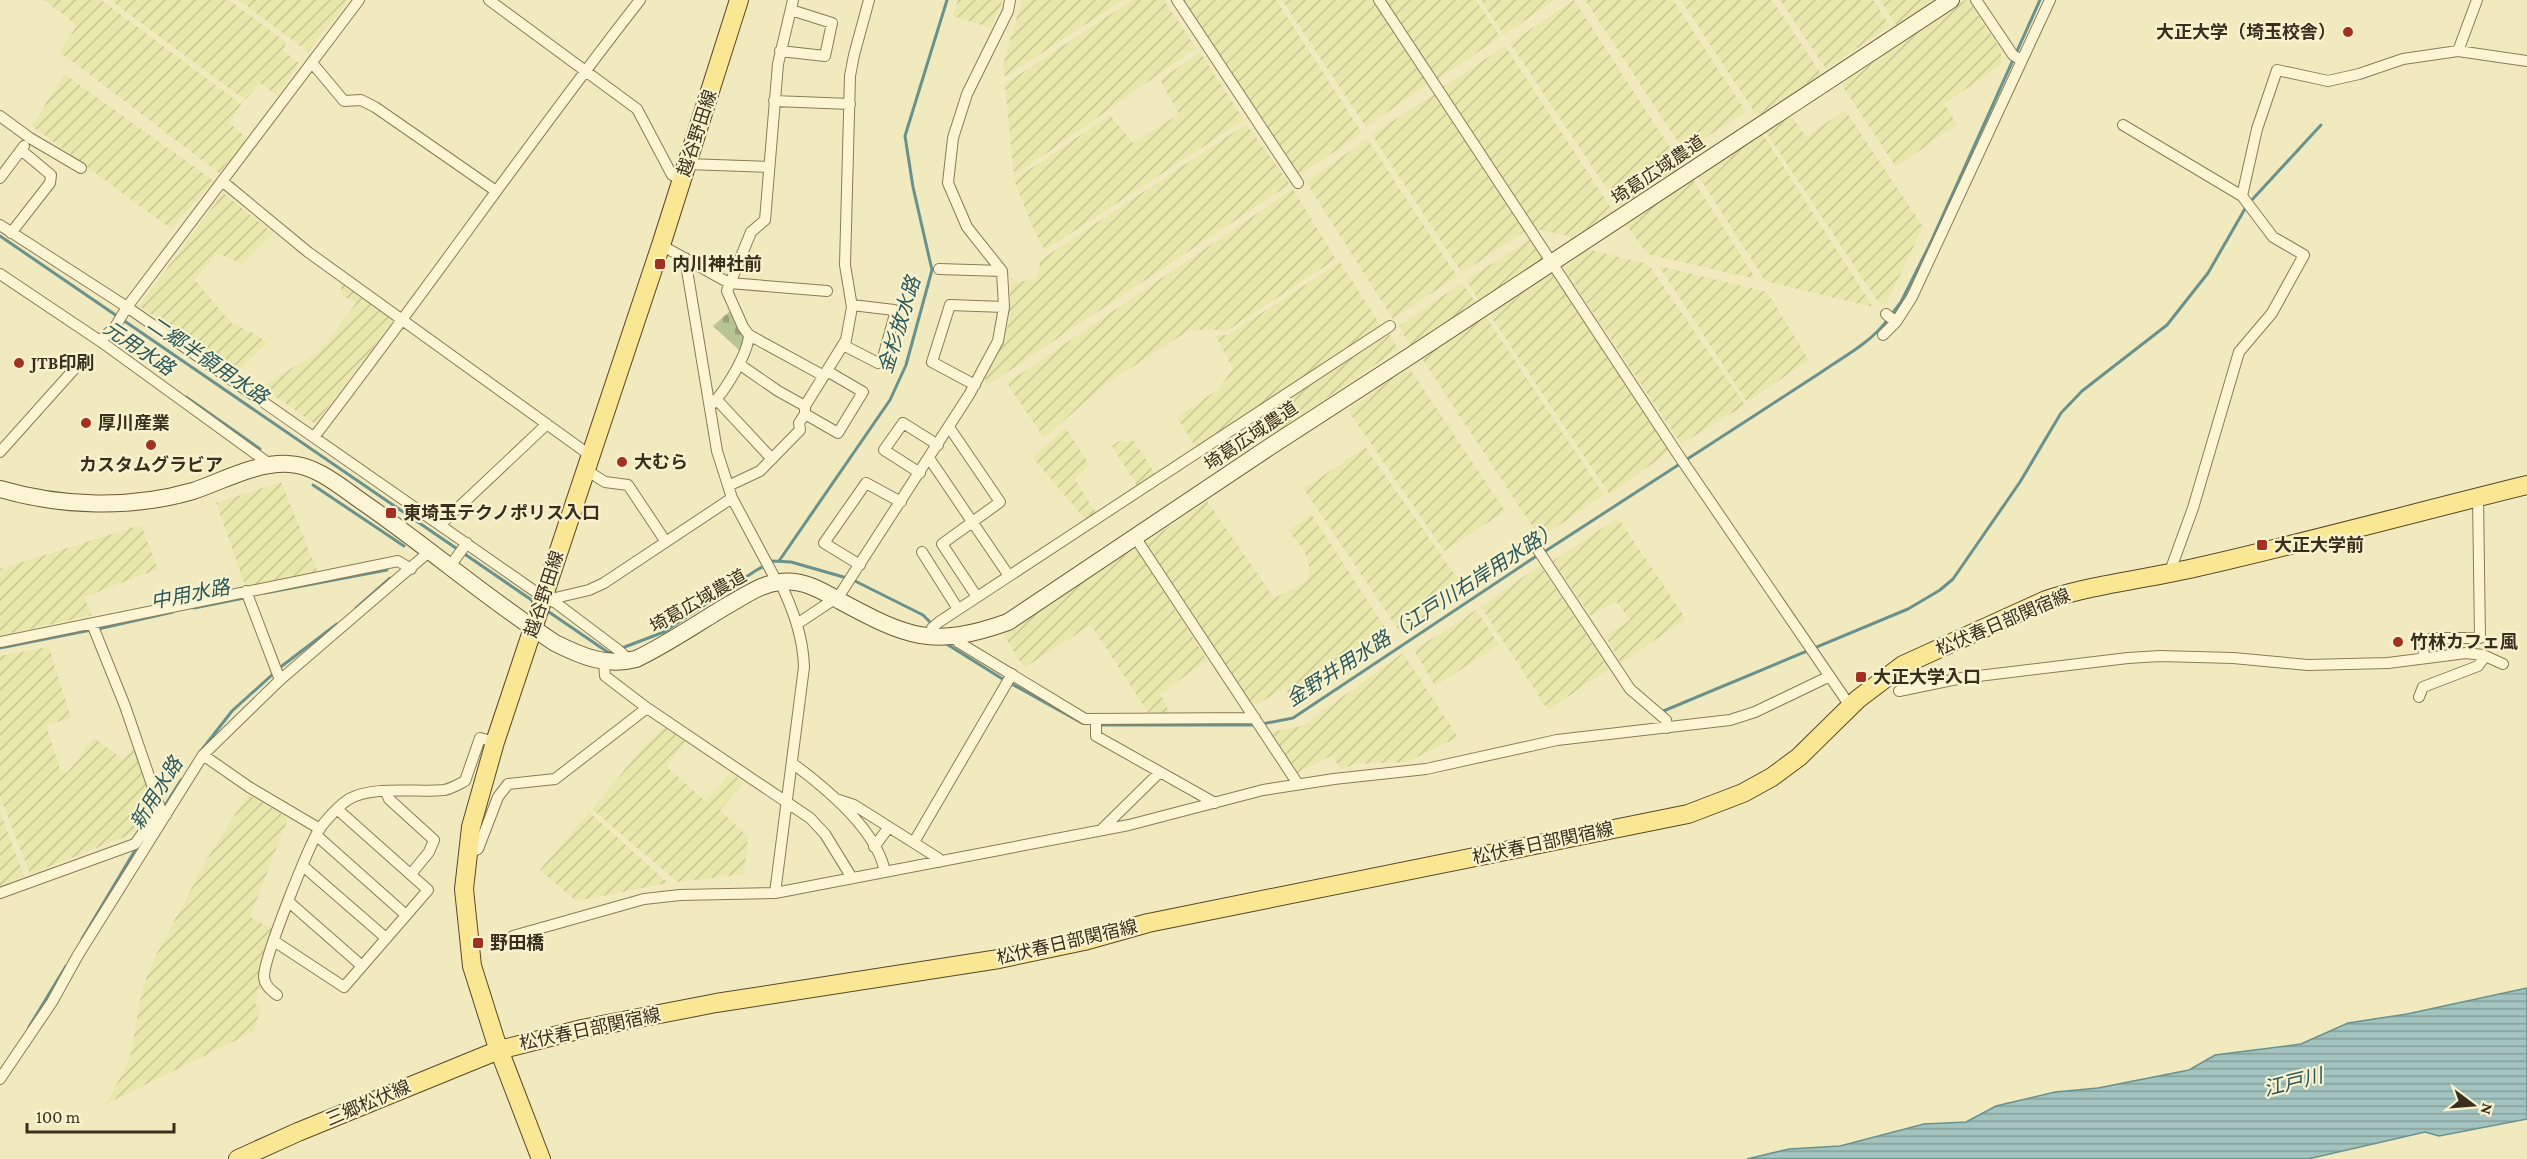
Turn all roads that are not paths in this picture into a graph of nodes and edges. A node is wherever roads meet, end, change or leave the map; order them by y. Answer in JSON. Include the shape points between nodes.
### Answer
{"nodes":[{"id":1,"x":359,"y":0,"type":"edge"},
{"id":2,"x":489,"y":0,"type":"edge"},
{"id":3,"x":640,"y":0,"type":"edge"},
{"id":4,"x":739,"y":0,"type":"edge"},
{"id":5,"x":870,"y":0,"type":"edge"},
{"id":6,"x":1010,"y":0,"type":"edge"},
{"id":7,"x":1177,"y":0,"type":"edge"},
{"id":8,"x":1379,"y":0,"type":"edge"},
{"id":9,"x":1951,"y":0,"type":"edge"},
{"id":10,"x":1976,"y":0,"type":"edge"},
{"id":11,"x":2050,"y":0,"type":"edge"},
{"id":12,"x":2477,"y":0,"type":"edge"},
{"id":13,"x":792,"y":5,"type":"edge"},
{"id":14,"x":780,"y":51,"type":"junction"},
{"id":15,"x":2458,"y":51,"type":"junction"},
{"id":16,"x":2017,"y":57,"type":"junction"},
{"id":17,"x":2527,"y":62,"type":"edge"},
{"id":18,"x":313,"y":64,"type":"junction"},
{"id":19,"x":585,"y":70,"type":"junction"},
{"id":20,"x":774,"y":101,"type":"junction"},
{"id":21,"x":850,"y":104,"type":"junction"},
{"id":22,"x":0,"y":116,"type":"edge"},
{"id":23,"x":2123,"y":125,"type":"dead end"},
{"id":24,"x":30,"y":138,"type":"junction"},
{"id":25,"x":21,"y":150,"type":"junction"},
{"id":26,"x":768,"y":167,"type":"junction"},
{"id":27,"x":81,"y":168,"type":"dead end"},
{"id":28,"x":684,"y":172,"type":"junction"},
{"id":29,"x":0,"y":178,"type":"edge"},
{"id":30,"x":222,"y":181,"type":"junction"},
{"id":31,"x":1298,"y":183,"type":"dead end"},
{"id":32,"x":496,"y":191,"type":"junction"},
{"id":33,"x":2247,"y":201,"type":"junction"},
{"id":34,"x":0,"y":225,"type":"edge"},
{"id":35,"x":12,"y":233,"type":"junction"},
{"id":36,"x":661,"y":245,"type":"junction"},
{"id":37,"x":685,"y":258,"type":"junction"},
{"id":38,"x":1551,"y":263,"type":"junction"},
{"id":39,"x":939,"y":269,"type":"dead end"},
{"id":40,"x":1002,"y":272,"type":"junction"},
{"id":41,"x":0,"y":274,"type":"edge"},
{"id":42,"x":729,"y":283,"type":"junction"},
{"id":43,"x":827,"y":291,"type":"dead end"},
{"id":44,"x":852,"y":305,"type":"junction"},
{"id":45,"x":1004,"y":307,"type":"junction"},
{"id":46,"x":127,"y":308,"type":"junction"},
{"id":47,"x":1886,"y":314,"type":"dead end"},
{"id":48,"x":404,"y":319,"type":"junction"},
{"id":49,"x":1896,"y":322,"type":"junction"},
{"id":50,"x":1390,"y":326,"type":"dead end"},
{"id":51,"x":749,"y":335,"type":"junction"},
{"id":52,"x":1883,"y":335,"type":"dead end"},
{"id":53,"x":100,"y":341,"type":"junction"},
{"id":54,"x":843,"y":345,"type":"junction"},
{"id":55,"x":739,"y":364,"type":"junction"},
{"id":56,"x":77,"y":366,"type":"dead end"},
{"id":57,"x":825,"y":373,"type":"junction"},
{"id":58,"x":975,"y":385,"type":"junction"},
{"id":59,"x":714,"y":403,"type":"junction"},
{"id":60,"x":805,"y":410,"type":"junction"},
{"id":61,"x":547,"y":424,"type":"junction"},
{"id":62,"x":949,"y":427,"type":"junction"},
{"id":63,"x":314,"y":437,"type":"junction"},
{"id":64,"x":938,"y":445,"type":"junction"},
{"id":65,"x":0,"y":452,"type":"edge"},
{"id":66,"x":929,"y":458,"type":"junction"},
{"id":67,"x":772,"y":459,"type":"junction"},
{"id":68,"x":588,"y":463,"type":"junction"},
{"id":69,"x":271,"y":465,"type":"junction"},
{"id":70,"x":920,"y":473,"type":"junction"},
{"id":71,"x":2527,"y":485,"type":"edge"},
{"id":72,"x":728,"y":486,"type":"junction"},
{"id":73,"x":0,"y":489,"type":"edge"},
{"id":74,"x":2478,"y":497,"type":"junction"},
{"id":75,"x":732,"y":498,"type":"junction"},
{"id":76,"x":901,"y":502,"type":"junction"},
{"id":77,"x":973,"y":522,"type":"junction"},
{"id":78,"x":440,"y":525,"type":"junction"},
{"id":79,"x":1135,"y":537,"type":"junction"},
{"id":80,"x":666,"y":542,"type":"junction"},
{"id":81,"x":465,"y":546,"type":"junction"},
{"id":82,"x":430,"y":551,"type":"junction"},
{"id":83,"x":922,"y":552,"type":"dead end"},
{"id":84,"x":1541,"y":554,"type":"dead end"},
{"id":85,"x":453,"y":562,"type":"junction"},
{"id":86,"x":860,"y":565,"type":"junction"},
{"id":87,"x":411,"y":569,"type":"junction"},
{"id":88,"x":774,"y":574,"type":"junction"},
{"id":89,"x":2169,"y":574,"type":"junction"},
{"id":90,"x":1009,"y":576,"type":"junction"},
{"id":91,"x":246,"y":591,"type":"junction"},
{"id":92,"x":977,"y":597,"type":"junction"},
{"id":93,"x":547,"y":598,"type":"junction"},
{"id":94,"x":837,"y":599,"type":"junction"},
{"id":95,"x":958,"y":609,"type":"junction"},
{"id":96,"x":92,"y":624,"type":"junction"},
{"id":97,"x":797,"y":624,"type":"junction"},
{"id":98,"x":533,"y":628,"type":"junction"},
{"id":99,"x":934,"y":629,"type":"junction"},
{"id":100,"x":956,"y":636,"type":"junction"},
{"id":101,"x":0,"y":642,"type":"edge"},
{"id":102,"x":2482,"y":655,"type":"junction"},
{"id":103,"x":2424,"y":658,"type":"junction"},
{"id":104,"x":604,"y":662,"type":"junction"},
{"id":105,"x":623,"y":663,"type":"junction"},
{"id":106,"x":2503,"y":664,"type":"dead end"},
{"id":107,"x":1828,"y":676,"type":"junction"},
{"id":108,"x":280,"y":680,"type":"junction"},
{"id":109,"x":1009,"y":680,"type":"junction"},
{"id":110,"x":1899,"y":691,"type":"dead end"},
{"id":111,"x":2418,"y":697,"type":"dead end"},
{"id":112,"x":1850,"y":706,"type":"junction"},
{"id":113,"x":646,"y":708,"type":"junction"},
{"id":114,"x":1256,"y":719,"type":"junction"},
{"id":115,"x":1096,"y":724,"type":"junction"},
{"id":116,"x":1667,"y":728,"type":"junction"},
{"id":117,"x":495,"y":742,"type":"junction"},
{"id":118,"x":203,"y":755,"type":"junction"},
{"id":119,"x":792,"y":763,"type":"junction"},
{"id":120,"x":1160,"y":772,"type":"junction"},
{"id":121,"x":1298,"y":784,"type":"junction"},
{"id":122,"x":386,"y":792,"type":"junction"},
{"id":123,"x":839,"y":800,"type":"junction"},
{"id":124,"x":787,"y":802,"type":"junction"},
{"id":125,"x":1215,"y":803,"type":"junction"},
{"id":126,"x":337,"y":809,"type":"junction"},
{"id":127,"x":163,"y":812,"type":"junction"},
{"id":128,"x":889,"y":827,"type":"junction"},
{"id":129,"x":1101,"y":830,"type":"junction"},
{"id":130,"x":318,"y":832,"type":"junction"},
{"id":131,"x":914,"y":842,"type":"junction"},
{"id":132,"x":874,"y":847,"type":"junction"},
{"id":133,"x":467,"y":853,"type":"junction"},
{"id":134,"x":939,"y":862,"type":"junction"},
{"id":135,"x":303,"y":866,"type":"junction"},
{"id":136,"x":885,"y":872,"type":"junction"},
{"id":137,"x":411,"y":874,"type":"junction"},
{"id":138,"x":852,"y":878,"type":"junction"},
{"id":139,"x":0,"y":893,"type":"edge"},
{"id":140,"x":775,"y":893,"type":"junction"},
{"id":141,"x":289,"y":902,"type":"junction"},
{"id":142,"x":406,"y":915,"type":"junction"},
{"id":143,"x":513,"y":936,"type":"dead end"},
{"id":144,"x":386,"y":938,"type":"junction"},
{"id":145,"x":274,"y":941,"type":"junction"},
{"id":146,"x":362,"y":966,"type":"junction"},
{"id":147,"x":277,"y":995,"type":"dead end"},
{"id":148,"x":502,"y":1056,"type":"junction"},
{"id":149,"x":0,"y":1079,"type":"edge"},
{"id":150,"x":238,"y":1159,"type":"edge"},
{"id":151,"x":542,"y":1159,"type":"edge"}],
"edges":[{"from":1,"to":18,"type":"street"},
{"from":2,"to":19,"type":"street"},
{"from":3,"to":19,"type":"street"},
{"from":4,"to":28,"type":"main road","name":"越谷野田線"},
{"from":5,"to":21,"type":"street","via":[[854,55]]},
{"from":6,"to":40,"type":"street","via":[[967,94],[953,138],[948,183],[967,227]]},
{"from":7,"to":31,"type":"street"},
{"from":8,"to":38,"type":"street"},
{"from":9,"to":38,"type":"street","name":"埼葛広域農道"},
{"from":10,"to":16,"type":"street"},
{"from":11,"to":16,"type":"street"},
{"from":12,"to":15,"type":"street"},
{"from":13,"to":14,"type":"street"},
{"from":13,"to":14,"type":"street","via":[[832,23],[825,56]]},
{"from":14,"to":20,"type":"street"},
{"from":15,"to":17,"type":"street"},
{"from":15,"to":33,"type":"street","via":[[2403,59],[2328,81],[2277,70],[2258,129]]},
{"from":16,"to":49,"type":"street","via":[[1912,297]]},
{"from":18,"to":30,"type":"street"},
{"from":18,"to":32,"type":"street","via":[[344,101],[361,100],[375,107]]},
{"from":19,"to":28,"type":"street","via":[[637,109],[672,175]]},
{"from":19,"to":32,"type":"street"},
{"from":20,"to":21,"type":"street"},
{"from":20,"to":26,"type":"street"},
{"from":21,"to":44,"type":"street","via":[[845,265]]},
{"from":22,"to":24,"type":"street"},
{"from":23,"to":33,"type":"street"},
{"from":24,"to":25,"type":"street"},
{"from":24,"to":27,"type":"street"},
{"from":25,"to":29,"type":"street"},
{"from":25,"to":35,"type":"street","via":[[51,175],[50,183]]},
{"from":26,"to":28,"type":"street"},
{"from":26,"to":42,"type":"street","via":[[765,220],[751,232]]},
{"from":28,"to":36,"type":"main road","name":"越谷野田線"},
{"from":30,"to":46,"type":"street"},
{"from":30,"to":48,"type":"street","via":[[309,252]]},
{"from":32,"to":48,"type":"street"},
{"from":33,"to":89,"type":"street","via":[[2273,237],[2304,255],[2272,313],[2239,352],[2197,497]]},
{"from":34,"to":35,"type":"street"},
{"from":35,"to":46,"type":"street"},
{"from":36,"to":37,"type":"street"},
{"from":36,"to":68,"type":"main road","name":"越谷野田線"},
{"from":37,"to":42,"type":"street"},
{"from":37,"to":59,"type":"street"},
{"from":38,"to":79,"type":"street","name":"埼葛広域農道"},
{"from":38,"to":107,"type":"street"},
{"from":39,"to":40,"type":"street"},
{"from":40,"to":45,"type":"street"},
{"from":41,"to":53,"type":"street"},
{"from":42,"to":43,"type":"street"},
{"from":42,"to":51,"type":"street","via":[[727,291]]},
{"from":44,"to":54,"type":"street"},
{"from":44,"to":54,"type":"street","via":[[894,310],[895,314],[882,361],[878,363]]},
{"from":45,"to":58,"type":"street","via":[[998,341]]},
{"from":45,"to":58,"type":"street","via":[[950,305],[932,362]]},
{"from":46,"to":53,"type":"street"},
{"from":46,"to":63,"type":"street"},
{"from":47,"to":49,"type":"street"},
{"from":48,"to":61,"type":"street"},
{"from":48,"to":63,"type":"street"},
{"from":49,"to":52,"type":"street"},
{"from":50,"to":90,"type":"street"},
{"from":51,"to":55,"type":"street"},
{"from":51,"to":57,"type":"street"},
{"from":53,"to":69,"type":"street"},
{"from":54,"to":57,"type":"street"},
{"from":55,"to":59,"type":"street"},
{"from":55,"to":60,"type":"street"},
{"from":56,"to":65,"type":"street"},
{"from":57,"to":60,"type":"street"},
{"from":57,"to":60,"type":"street","via":[[863,392],[838,433]]},
{"from":58,"to":62,"type":"street"},
{"from":59,"to":67,"type":"street"},
{"from":59,"to":72,"type":"street","via":[[717,451]]},
{"from":60,"to":67,"type":"street","via":[[800,430]]},
{"from":61,"to":68,"type":"street"},
{"from":61,"to":78,"type":"street"},
{"from":62,"to":64,"type":"street"},
{"from":62,"to":77,"type":"street","via":[[1000,502]]},
{"from":63,"to":78,"type":"street"},
{"from":64,"to":66,"type":"street"},
{"from":64,"to":70,"type":"street","via":[[903,423],[884,450]]},
{"from":66,"to":70,"type":"street"},
{"from":66,"to":77,"type":"street"},
{"from":67,"to":72,"type":"street","via":[[760,471]]},
{"from":68,"to":80,"type":"street","via":[[604,482],[628,485]]},
{"from":68,"to":93,"type":"main road","name":"越谷野田線"},
{"from":69,"to":73,"type":"street","via":[[182,494],[130,502],[75,503]]},
{"from":69,"to":82,"type":"street","name":"埼葛広域農道","via":[[289,464],[319,473]]},
{"from":70,"to":76,"type":"street"},
{"from":71,"to":74,"type":"main road","name":"松伏春日部関宿線"},
{"from":72,"to":75,"type":"street"},
{"from":74,"to":89,"type":"main road","name":"松伏春日部関宿線"},
{"from":74,"to":103,"type":"street","via":[[2480,638],[2426,640]]},
{"from":75,"to":80,"type":"street"},
{"from":75,"to":88,"type":"street"},
{"from":76,"to":86,"type":"street"},
{"from":76,"to":86,"type":"street","via":[[866,483],[824,543]]},
{"from":77,"to":90,"type":"street"},
{"from":77,"to":92,"type":"street","via":[[942,544]]},
{"from":78,"to":81,"type":"street"},
{"from":79,"to":100,"type":"street","name":"埼葛広域農道","via":[[1008,622]]},
{"from":79,"to":114,"type":"street"},
{"from":80,"to":93,"type":"street","via":[[590,590]]},
{"from":81,"to":85,"type":"street"},
{"from":81,"to":93,"type":"street"},
{"from":82,"to":85,"type":"street","name":"埼葛広域農道"},
{"from":82,"to":87,"type":"street"},
{"from":83,"to":95,"type":"street"},
{"from":84,"to":116,"type":"street","via":[[1630,689],[1666,720]]},
{"from":85,"to":98,"type":"street","name":"埼葛広域農道"},
{"from":86,"to":94,"type":"street"},
{"from":87,"to":91,"type":"street","via":[[398,561]]},
{"from":87,"to":108,"type":"street"},
{"from":88,"to":94,"type":"street","name":"埼葛広域農道"},
{"from":88,"to":97,"type":"street"},
{"from":88,"to":105,"type":"street","name":"埼葛広域農道","via":[[644,655]]},
{"from":89,"to":112,"type":"main road","name":"松伏春日部関宿線","via":[[2092,587],[2046,600],[1903,665]]},
{"from":90,"to":92,"type":"street"},
{"from":91,"to":96,"type":"street"},
{"from":91,"to":108,"type":"street"},
{"from":92,"to":95,"type":"street"},
{"from":93,"to":98,"type":"main road","name":"越谷野田線"},
{"from":93,"to":105,"type":"street","via":[[617,649],[624,655]]},
{"from":94,"to":97,"type":"street"},
{"from":94,"to":99,"type":"street","name":"埼葛広域農道","via":[[910,635]]},
{"from":95,"to":99,"type":"street"},
{"from":96,"to":101,"type":"street"},
{"from":96,"to":127,"type":"street"},
{"from":97,"to":119,"type":"street","via":[[804,647],[804,667]]},
{"from":98,"to":104,"type":"street","name":"埼葛広域農道","via":[[575,653]]},
{"from":98,"to":117,"type":"main road","name":"越谷野田線"},
{"from":99,"to":100,"type":"street","name":"埼葛広域農道"},
{"from":100,"to":109,"type":"street","via":[[958,642]]},
{"from":102,"to":103,"type":"street"},
{"from":102,"to":106,"type":"street"},
{"from":102,"to":111,"type":"street","via":[[2478,666],[2423,687]]},
{"from":103,"to":110,"type":"street","via":[[2308,665],[2223,657],[2128,658],[1962,678]]},
{"from":104,"to":105,"type":"street","name":"埼葛広域農道"},
{"from":104,"to":113,"type":"street","via":[[605,676]]},
{"from":107,"to":112,"type":"street"},
{"from":107,"to":116,"type":"street","via":[[1755,712],[1730,720]]},
{"from":108,"to":118,"type":"street"},
{"from":109,"to":115,"type":"street"},
{"from":109,"to":131,"type":"street"},
{"from":112,"to":148,"type":"main road","name":"松伏春日部関宿線","via":[[1799,757],[1772,777],[1733,798],[1688,814],[1148,923],[1010,957],[716,1003],[582,1029]]},
{"from":113,"to":124,"type":"street"},
{"from":113,"to":133,"type":"street","via":[[555,779],[508,784],[498,797],[478,849]]},
{"from":114,"to":115,"type":"street"},
{"from":114,"to":121,"type":"street"},
{"from":115,"to":120,"type":"street","via":[[1096,736]]},
{"from":116,"to":121,"type":"street","via":[[1557,740],[1426,769]]},
{"from":117,"to":122,"type":"street","via":[[480,738],[465,781],[446,789]]},
{"from":117,"to":133,"type":"main road","name":"越谷野田線"},
{"from":118,"to":127,"type":"street"},
{"from":118,"to":130,"type":"street"},
{"from":119,"to":123,"type":"street"},
{"from":119,"to":124,"type":"street"},
{"from":120,"to":125,"type":"street"},
{"from":120,"to":129,"type":"street"},
{"from":121,"to":125,"type":"street"},
{"from":122,"to":126,"type":"street","via":[[363,794]]},
{"from":122,"to":137,"type":"street","via":[[434,840]]},
{"from":123,"to":128,"type":"street"},
{"from":123,"to":132,"type":"street"},
{"from":124,"to":138,"type":"street","via":[[825,834]]},
{"from":124,"to":140,"type":"street"},
{"from":125,"to":129,"type":"street"},
{"from":126,"to":130,"type":"street"},
{"from":126,"to":137,"type":"street"},
{"from":127,"to":139,"type":"street","via":[[135,844]]},
{"from":127,"to":149,"type":"street","via":[[52,1002]]},
{"from":128,"to":131,"type":"street"},
{"from":128,"to":132,"type":"street"},
{"from":129,"to":134,"type":"street"},
{"from":130,"to":135,"type":"street"},
{"from":130,"to":142,"type":"street"},
{"from":131,"to":134,"type":"street"},
{"from":132,"to":136,"type":"street"},
{"from":133,"to":148,"type":"main road","name":"越谷野田線","via":[[465,911],[472,966]]},
{"from":134,"to":136,"type":"street"},
{"from":135,"to":141,"type":"street"},
{"from":135,"to":144,"type":"street"},
{"from":136,"to":138,"type":"street"},
{"from":137,"to":142,"type":"street","via":[[428,890]]},
{"from":138,"to":140,"type":"street"},
{"from":140,"to":143,"type":"street","via":[[644,899]]},
{"from":141,"to":145,"type":"street"},
{"from":141,"to":146,"type":"street"},
{"from":142,"to":144,"type":"street"},
{"from":144,"to":146,"type":"street"},
{"from":145,"to":146,"type":"street","via":[[344,987]]},
{"from":145,"to":147,"type":"street","via":[[264,979]]},
{"from":148,"to":150,"type":"main road","name":"三郷松伏線","via":[[298,1132]]},
{"from":148,"to":151,"type":"main road","name":"越谷野田線"}]}
